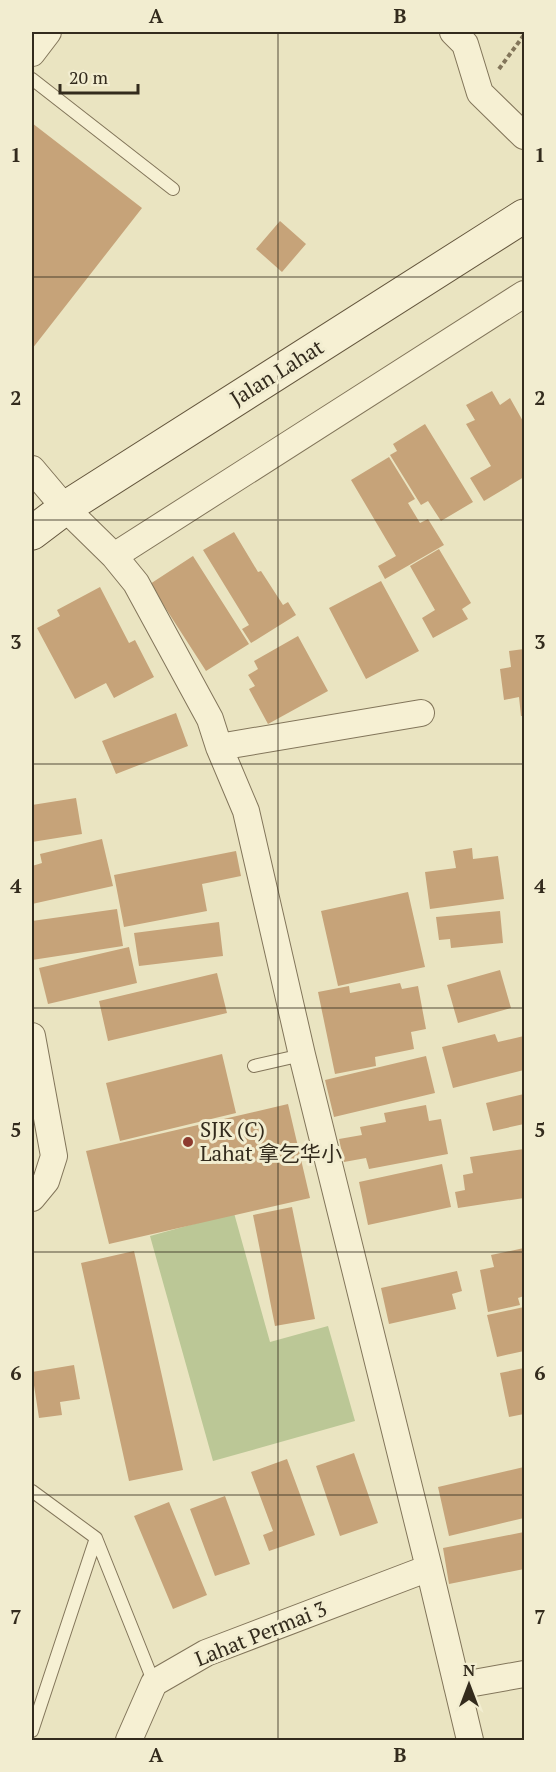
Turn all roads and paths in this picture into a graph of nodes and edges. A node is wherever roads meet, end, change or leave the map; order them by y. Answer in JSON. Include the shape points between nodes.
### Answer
{"nodes":[{"id":1,"x":48,"y":32,"type":"edge"},
{"id":2,"x":453,"y":32,"type":"edge"},
{"id":3,"x":525,"y":35,"type":"edge"},
{"id":4,"x":32,"y":52,"type":"edge"},
{"id":5,"x":32,"y":79,"type":"edge"},
{"id":6,"x":480,"y":93,"type":"junction"},
{"id":7,"x":525,"y":136,"type":"edge"},
{"id":8,"x":173,"y":189,"type":"dead end"},
{"id":9,"x":525,"y":216,"type":"edge"},
{"id":10,"x":525,"y":294,"type":"edge"},
{"id":11,"x":32,"y":469,"type":"edge"},
{"id":12,"x":65,"y":508,"type":"junction"},
{"id":13,"x":32,"y":533,"type":"edge"},
{"id":14,"x":114,"y":556,"type":"junction"},
{"id":15,"x":421,"y":713,"type":"dead end"},
{"id":16,"x":219,"y":747,"type":"junction"},
{"id":17,"x":32,"y":1036,"type":"edge"},
{"id":18,"x":302,"y":1055,"type":"junction"},
{"id":19,"x":254,"y":1066,"type":"dead end"},
{"id":20,"x":32,"y":1198,"type":"edge"},
{"id":21,"x":32,"y":1491,"type":"edge"},
{"id":22,"x":96,"y":1538,"type":"junction"},
{"id":23,"x":429,"y":1568,"type":"junction"},
{"id":24,"x":525,"y":1674,"type":"edge"},
{"id":25,"x":154,"y":1683,"type":"junction"},
{"id":26,"x":457,"y":1686,"type":"junction"},
{"id":27,"x":32,"y":1731,"type":"edge"},
{"id":28,"x":129,"y":1740,"type":"edge"},
{"id":29,"x":470,"y":1740,"type":"edge"}],
"edges":[{"from":1,"to":4,"type":"street"},
{"from":2,"to":6,"type":"street","via":[[465,44]]},
{"from":3,"to":6,"type":"path"},
{"from":5,"to":8,"type":"lane"},
{"from":6,"to":7,"type":"street"},
{"from":9,"to":12,"type":"main road","name":"Jalan Lahat"},
{"from":10,"to":14,"type":"street"},
{"from":11,"to":12,"type":"street"},
{"from":12,"to":13,"type":"main road","name":"Jalan Lahat"},
{"from":12,"to":14,"type":"street"},
{"from":14,"to":16,"type":"street","via":[[136,583],[210,719]]},
{"from":15,"to":16,"type":"street"},
{"from":16,"to":18,"type":"street","via":[[246,811]]},
{"from":17,"to":20,"type":"street","via":[[54,1156],[46,1181]]},
{"from":18,"to":19,"type":"lane"},
{"from":18,"to":23,"type":"street"},
{"from":21,"to":22,"type":"lane"},
{"from":22,"to":25,"type":"lane"},
{"from":22,"to":27,"type":"lane"},
{"from":23,"to":25,"type":"street","name":"Lahat Permai 3","via":[[206,1653]]},
{"from":23,"to":26,"type":"street"},
{"from":24,"to":26,"type":"street"},
{"from":25,"to":28,"type":"street"},
{"from":26,"to":29,"type":"street"}]}
